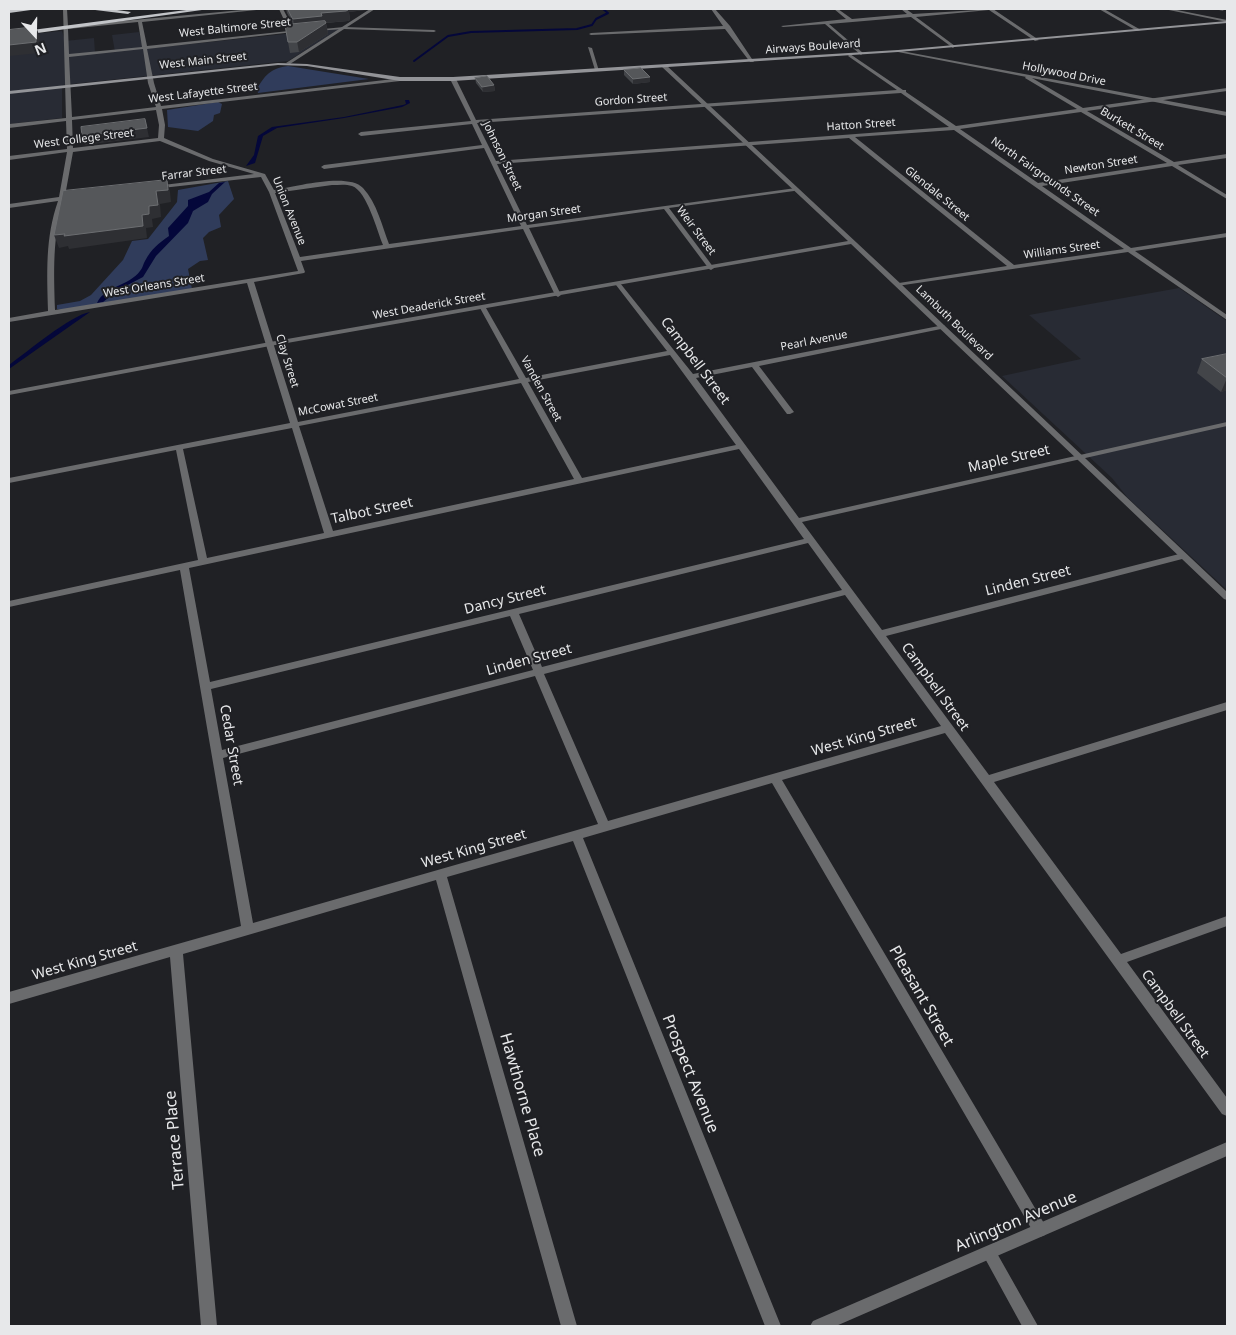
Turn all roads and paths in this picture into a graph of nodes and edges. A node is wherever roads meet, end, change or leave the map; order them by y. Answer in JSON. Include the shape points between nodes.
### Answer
{"nodes":[{"id":1,"x":35,"y":9,"type":"edge"},
{"id":2,"x":65,"y":9,"type":"edge"},
{"id":3,"x":90,"y":9,"type":"edge"},
{"id":4,"x":191,"y":9,"type":"edge"},
{"id":5,"x":206,"y":9,"type":"edge"},
{"id":6,"x":264,"y":9,"type":"edge"},
{"id":7,"x":281,"y":9,"type":"edge"},
{"id":8,"x":373,"y":9,"type":"edge"},
{"id":9,"x":713,"y":9,"type":"edge"},
{"id":10,"x":836,"y":9,"type":"edge"},
{"id":11,"x":903,"y":9,"type":"edge"},
{"id":12,"x":990,"y":9,"type":"edge"},
{"id":13,"x":1101,"y":9,"type":"edge"},
{"id":14,"x":1166,"y":9,"type":"edge"},
{"id":15,"x":9,"y":11,"type":"edge"},
{"id":16,"x":911,"y":15,"type":"junction"},
{"id":17,"x":850,"y":20,"type":"junction"},
{"id":18,"x":140,"y":22,"type":"junction"},
{"id":19,"x":825,"y":22,"type":"junction"},
{"id":20,"x":1227,"y":22,"type":"edge"},
{"id":21,"x":783,"y":26,"type":"dead end"},
{"id":22,"x":728,"y":27,"type":"junction"},
{"id":23,"x":65,"y":28,"type":"junction"},
{"id":24,"x":344,"y":28,"type":"junction"},
{"id":25,"x":1139,"y":30,"type":"junction"},
{"id":26,"x":434,"y":31,"type":"dead end"},
{"id":27,"x":292,"y":32,"type":"junction"},
{"id":28,"x":591,"y":34,"type":"dead end"},
{"id":29,"x":9,"y":35,"type":"edge"},
{"id":30,"x":1037,"y":40,"type":"junction"},
{"id":31,"x":953,"y":47,"type":"junction"},
{"id":32,"x":145,"y":48,"type":"junction"},
{"id":33,"x":590,"y":48,"type":"dead end"},
{"id":34,"x":898,"y":51,"type":"junction"},
{"id":35,"x":850,"y":54,"type":"junction"},
{"id":36,"x":861,"y":54,"type":"junction"},
{"id":37,"x":68,"y":56,"type":"junction"},
{"id":38,"x":752,"y":61,"type":"junction"},
{"id":39,"x":288,"y":63,"type":"junction"},
{"id":40,"x":664,"y":66,"type":"junction"},
{"id":41,"x":597,"y":70,"type":"junction"},
{"id":42,"x":150,"y":77,"type":"junction"},
{"id":43,"x":1027,"y":77,"type":"junction"},
{"id":44,"x":453,"y":79,"type":"junction"},
{"id":45,"x":400,"y":80,"type":"junction"},
{"id":46,"x":68,"y":86,"type":"junction"},
{"id":47,"x":1227,"y":89,"type":"edge"},
{"id":48,"x":904,"y":91,"type":"junction"},
{"id":49,"x":9,"y":93,"type":"edge"},
{"id":50,"x":1150,"y":100,"type":"junction"},
{"id":51,"x":705,"y":105,"type":"junction"},
{"id":52,"x":159,"y":108,"type":"junction"},
{"id":53,"x":1080,"y":110,"type":"junction"},
{"id":54,"x":1227,"y":114,"type":"edge"},
{"id":55,"x":68,"y":119,"type":"junction"},
{"id":56,"x":474,"y":122,"type":"junction"},
{"id":57,"x":9,"y":126,"type":"edge"},
{"id":58,"x":956,"y":128,"type":"junction"},
{"id":59,"x":361,"y":134,"type":"dead end"},
{"id":60,"x":850,"y":136,"type":"junction"},
{"id":61,"x":161,"y":139,"type":"junction"},
{"id":62,"x":747,"y":144,"type":"junction"},
{"id":63,"x":485,"y":146,"type":"junction"},
{"id":64,"x":70,"y":150,"type":"junction"},
{"id":65,"x":1227,"y":156,"type":"edge"},
{"id":66,"x":9,"y":158,"type":"edge"},
{"id":67,"x":494,"y":163,"type":"junction"},
{"id":68,"x":1173,"y":164,"type":"junction"},
{"id":69,"x":324,"y":167,"type":"dead end"},
{"id":70,"x":263,"y":175,"type":"junction"},
{"id":71,"x":1038,"y":185,"type":"junction"},
{"id":72,"x":149,"y":188,"type":"edge"},
{"id":73,"x":794,"y":189,"type":"junction"},
{"id":74,"x":272,"y":192,"type":"junction"},
{"id":75,"x":1227,"y":197,"type":"edge"},
{"id":76,"x":70,"y":198,"type":"edge"},
{"id":77,"x":62,"y":199,"type":"junction"},
{"id":78,"x":9,"y":206,"type":"edge"},
{"id":79,"x":665,"y":207,"type":"junction"},
{"id":80,"x":525,"y":226,"type":"junction"},
{"id":81,"x":1227,"y":235,"type":"edge"},
{"id":82,"x":853,"y":242,"type":"junction"},
{"id":83,"x":386,"y":245,"type":"junction"},
{"id":84,"x":1132,"y":250,"type":"junction"},
{"id":85,"x":298,"y":259,"type":"junction"},
{"id":86,"x":711,"y":268,"type":"junction"},
{"id":87,"x":1012,"y":268,"type":"junction"},
{"id":88,"x":302,"y":272,"type":"joint"},
{"id":89,"x":250,"y":281,"type":"junction"},
{"id":90,"x":618,"y":284,"type":"junction"},
{"id":91,"x":899,"y":284,"type":"junction"},
{"id":92,"x":558,"y":295,"type":"junction"},
{"id":93,"x":483,"y":308,"type":"junction"},
{"id":94,"x":52,"y":313,"type":"junction"},
{"id":95,"x":1227,"y":318,"type":"edge"},
{"id":96,"x":9,"y":320,"type":"edge"},
{"id":97,"x":941,"y":327,"type":"junction"},
{"id":98,"x":270,"y":344,"type":"junction"},
{"id":99,"x":672,"y":352,"type":"junction"},
{"id":100,"x":754,"y":364,"type":"junction"},
{"id":101,"x":691,"y":377,"type":"junction"},
{"id":102,"x":524,"y":381,"type":"junction"},
{"id":103,"x":9,"y":393,"type":"edge"},
{"id":104,"x":790,"y":412,"type":"dead end"},
{"id":105,"x":1227,"y":424,"type":"edge"},
{"id":106,"x":295,"y":425,"type":"junction"},
{"id":107,"x":741,"y":446,"type":"junction"},
{"id":108,"x":179,"y":448,"type":"junction"},
{"id":109,"x":1080,"y":457,"type":"junction"},
{"id":110,"x":9,"y":480,"type":"edge"},
{"id":111,"x":580,"y":480,"type":"junction"},
{"id":112,"x":796,"y":521,"type":"junction"},
{"id":113,"x":329,"y":534,"type":"junction"},
{"id":114,"x":810,"y":540,"type":"junction"},
{"id":115,"x":1184,"y":556,"type":"junction"},
{"id":116,"x":203,"y":561,"type":"junction"},
{"id":117,"x":184,"y":565,"type":"junction"},
{"id":118,"x":848,"y":591,"type":"junction"},
{"id":119,"x":1227,"y":597,"type":"edge"},
{"id":120,"x":9,"y":604,"type":"edge"},
{"id":121,"x":514,"y":612,"type":"junction"},
{"id":122,"x":879,"y":634,"type":"junction"},
{"id":123,"x":539,"y":671,"type":"junction"},
{"id":124,"x":206,"y":687,"type":"junction"},
{"id":125,"x":1227,"y":706,"type":"edge"},
{"id":126,"x":948,"y":728,"type":"junction"},
{"id":127,"x":218,"y":754,"type":"junction"},
{"id":128,"x":775,"y":778,"type":"junction"},
{"id":129,"x":986,"y":780,"type":"junction"},
{"id":130,"x":605,"y":827,"type":"junction"},
{"id":131,"x":576,"y":835,"type":"junction"},
{"id":132,"x":440,"y":874,"type":"junction"},
{"id":133,"x":1227,"y":921,"type":"edge"},
{"id":134,"x":248,"y":929,"type":"junction"},
{"id":135,"x":176,"y":950,"type":"junction"},
{"id":136,"x":1118,"y":960,"type":"junction"},
{"id":137,"x":9,"y":998,"type":"edge"},
{"id":138,"x":1227,"y":1109,"type":"edge"},
{"id":139,"x":1227,"y":1149,"type":"edge"},
{"id":140,"x":1040,"y":1230,"type":"junction"},
{"id":141,"x":989,"y":1253,"type":"junction"},
{"id":142,"x":209,"y":1326,"type":"edge"},
{"id":143,"x":569,"y":1326,"type":"edge"},
{"id":144,"x":773,"y":1326,"type":"edge"},
{"id":145,"x":818,"y":1326,"type":"edge"},
{"id":146,"x":1030,"y":1326,"type":"edge"}],
"edges":[{"from":1,"to":15,"type":"highway"},
{"from":2,"to":23,"type":"street"},
{"from":3,"to":4,"type":"highway","via":[[144,12]]},
{"from":5,"to":23,"type":"highway"},
{"from":6,"to":18,"type":"street"},
{"from":7,"to":27,"type":"street"},
{"from":8,"to":24,"type":"street"},
{"from":9,"to":22,"type":"street"},
{"from":10,"to":17,"type":"street"},
{"from":11,"to":16,"type":"street"},
{"from":12,"to":16,"type":"street"},
{"from":12,"to":30,"type":"street"},
{"from":13,"to":25,"type":"street"},
{"from":14,"to":20,"type":"street"},
{"from":16,"to":17,"type":"street"},
{"from":16,"to":31,"type":"street"},
{"from":17,"to":19,"type":"street"},
{"from":18,"to":23,"type":"street"},
{"from":18,"to":32,"type":"street"},
{"from":19,"to":21,"type":"street"},
{"from":19,"to":36,"type":"street"},
{"from":20,"to":25,"type":"main road","name":"Airways Boulevard"},
{"from":22,"to":28,"type":"street"},
{"from":22,"to":38,"type":"street"},
{"from":23,"to":29,"type":"highway"},
{"from":23,"to":37,"type":"street"},
{"from":24,"to":26,"type":"street","name":"West Baltimore Street"},
{"from":24,"to":27,"type":"street","name":"West Baltimore Street"},
{"from":24,"to":39,"type":"street"},
{"from":25,"to":30,"type":"main road","name":"Airways Boulevard"},
{"from":27,"to":32,"type":"street","name":"West Baltimore Street"},
{"from":30,"to":31,"type":"main road","name":"Airways Boulevard"},
{"from":31,"to":34,"type":"main road","name":"Airways Boulevard"},
{"from":32,"to":37,"type":"street","name":"West Baltimore Street"},
{"from":32,"to":42,"type":"street"},
{"from":33,"to":41,"type":"street"},
{"from":34,"to":36,"type":"main road","name":"Airways Boulevard"},
{"from":34,"to":43,"type":"street","name":"Hollywood Drive"},
{"from":35,"to":36,"type":"main road","name":"Airways Boulevard"},
{"from":35,"to":38,"type":"main road","name":"Airways Boulevard"},
{"from":35,"to":48,"type":"street","name":"North Fairgrounds Street"},
{"from":37,"to":46,"type":"street"},
{"from":38,"to":40,"type":"main road","name":"Airways Boulevard"},
{"from":39,"to":42,"type":"main road","name":"West Main Street"},
{"from":39,"to":45,"type":"main road","name":"West Main Street"},
{"from":40,"to":41,"type":"main road","name":"Airways Boulevard"},
{"from":40,"to":51,"type":"street","name":"Lambuth Boulevard"},
{"from":41,"to":44,"type":"main road","name":"Airways Boulevard"},
{"from":42,"to":46,"type":"main road","name":"West Main Street"},
{"from":42,"to":52,"type":"street"},
{"from":43,"to":50,"type":"street","name":"Hollywood Drive"},
{"from":43,"to":53,"type":"street","name":"Burkett Street"},
{"from":44,"to":45,"type":"main road","name":"Airways Boulevard"},
{"from":44,"to":56,"type":"street","name":"Johnson Street"},
{"from":45,"to":52,"type":"street","name":"West Lafayette Street"},
{"from":46,"to":49,"type":"main road","name":"West Main Street"},
{"from":46,"to":55,"type":"street"},
{"from":47,"to":50,"type":"street","name":"Hatton Street"},
{"from":48,"to":51,"type":"street","name":"Gordon Street"},
{"from":48,"to":58,"type":"street","name":"North Fairgrounds Street"},
{"from":50,"to":53,"type":"street","name":"Hatton Street"},
{"from":50,"to":54,"type":"street","name":"Hollywood Drive"},
{"from":51,"to":56,"type":"street","name":"Gordon Street"},
{"from":51,"to":62,"type":"street","name":"Lambuth Boulevard"},
{"from":52,"to":55,"type":"street","name":"West Lafayette Street"},
{"from":52,"to":61,"type":"street"},
{"from":53,"to":58,"type":"street","name":"Hatton Street"},
{"from":53,"to":68,"type":"street","name":"Burkett Street"},
{"from":55,"to":57,"type":"street","name":"West Lafayette Street"},
{"from":55,"to":64,"type":"street"},
{"from":56,"to":59,"type":"street","name":"Gordon Street"},
{"from":56,"to":63,"type":"street","name":"Johnson Street"},
{"from":58,"to":60,"type":"street","name":"Hatton Street"},
{"from":58,"to":71,"type":"street","name":"North Fairgrounds Street"},
{"from":60,"to":62,"type":"street","name":"Hatton Street"},
{"from":60,"to":87,"type":"street","name":"Glendale Street"},
{"from":61,"to":64,"type":"street","name":"West College Street"},
{"from":61,"to":70,"type":"street","name":"Union Avenue","via":[[210,160]]},
{"from":62,"to":67,"type":"street","name":"Hatton Street"},
{"from":62,"to":73,"type":"street","name":"Lambuth Boulevard"},
{"from":63,"to":67,"type":"street","name":"Johnson Street"},
{"from":63,"to":69,"type":"street"},
{"from":64,"to":66,"type":"street","name":"West College Street"},
{"from":64,"to":77,"type":"street"},
{"from":65,"to":68,"type":"street","name":"Newton Street"},
{"from":67,"to":80,"type":"street","name":"Johnson Street"},
{"from":68,"to":71,"type":"street","name":"Newton Street"},
{"from":68,"to":75,"type":"street","name":"Burkett Street"},
{"from":70,"to":72,"type":"street","name":"Farrar Street"},
{"from":70,"to":74,"type":"street","name":"Union Avenue"},
{"from":71,"to":84,"type":"street","name":"North Fairgrounds Street"},
{"from":73,"to":79,"type":"street","name":"Morgan Street"},
{"from":73,"to":82,"type":"street","name":"Lambuth Boulevard"},
{"from":74,"to":83,"type":"street","via":[[336,183],[356,184],[365,196]]},
{"from":74,"to":85,"type":"street","name":"Union Avenue"},
{"from":76,"to":77,"type":"street"},
{"from":77,"to":78,"type":"street"},
{"from":77,"to":94,"type":"street","via":[[56,212],[50,255]]},
{"from":79,"to":80,"type":"street","name":"Morgan Street"},
{"from":79,"to":86,"type":"street","name":"Weir Street"},
{"from":80,"to":83,"type":"street","name":"Morgan Street"},
{"from":80,"to":92,"type":"street","name":"Johnson Street"},
{"from":81,"to":84,"type":"street","name":"Williams Street"},
{"from":82,"to":86,"type":"street","name":"West Deaderick Street"},
{"from":82,"to":91,"type":"street","name":"Lambuth Boulevard"},
{"from":83,"to":85,"type":"street","name":"Morgan Street"},
{"from":84,"to":87,"type":"street","name":"Williams Street"},
{"from":84,"to":95,"type":"street","name":"North Fairgrounds Street"},
{"from":85,"to":88,"type":"street","name":"Union Avenue"},
{"from":86,"to":90,"type":"street","name":"West Deaderick Street"},
{"from":87,"to":91,"type":"street","name":"Williams Street"},
{"from":88,"to":89,"type":"street","name":"West Orleans Street"},
{"from":89,"to":94,"type":"street","name":"West Orleans Street"},
{"from":89,"to":98,"type":"street","name":"Clay Street"},
{"from":90,"to":92,"type":"street","name":"West Deaderick Street"},
{"from":90,"to":99,"type":"street","name":"Campbell Street"},
{"from":91,"to":97,"type":"street","name":"Lambuth Boulevard"},
{"from":92,"to":93,"type":"street","name":"West Deaderick Street"},
{"from":93,"to":98,"type":"street","name":"West Deaderick Street"},
{"from":93,"to":102,"type":"street","name":"Vanden Street"},
{"from":94,"to":96,"type":"street","name":"West Orleans Street"},
{"from":97,"to":100,"type":"street","name":"Pearl Avenue"},
{"from":97,"to":109,"type":"street","name":"Lambuth Boulevard"},
{"from":98,"to":103,"type":"street","name":"West Deaderick Street"},
{"from":98,"to":106,"type":"street","name":"Clay Street"},
{"from":99,"to":101,"type":"street","name":"Campbell Street"},
{"from":99,"to":102,"type":"street","name":"McCowat Street"},
{"from":100,"to":101,"type":"street","name":"Pearl Avenue"},
{"from":100,"to":104,"type":"street"},
{"from":101,"to":107,"type":"street","name":"Campbell Street"},
{"from":102,"to":106,"type":"street","name":"McCowat Street"},
{"from":102,"to":111,"type":"street","name":"Vanden Street"},
{"from":105,"to":109,"type":"street","name":"Maple Street"},
{"from":106,"to":108,"type":"street","name":"McCowat Street"},
{"from":106,"to":113,"type":"street","name":"Clay Street"},
{"from":107,"to":111,"type":"street","name":"Talbot Street"},
{"from":107,"to":112,"type":"street","name":"Campbell Street"},
{"from":108,"to":110,"type":"street","name":"McCowat Street"},
{"from":108,"to":116,"type":"street"},
{"from":109,"to":112,"type":"street","name":"Maple Street"},
{"from":109,"to":115,"type":"street","name":"Lambuth Boulevard"},
{"from":111,"to":113,"type":"street","name":"Talbot Street"},
{"from":112,"to":114,"type":"street","name":"Campbell Street"},
{"from":113,"to":116,"type":"street","name":"Talbot Street"},
{"from":114,"to":118,"type":"street","name":"Campbell Street"},
{"from":114,"to":121,"type":"street","name":"Dancy Street"},
{"from":115,"to":119,"type":"street","name":"Lambuth Boulevard"},
{"from":115,"to":122,"type":"street","name":"Linden Street"},
{"from":116,"to":117,"type":"street","name":"Talbot Street"},
{"from":117,"to":120,"type":"street","name":"Talbot Street"},
{"from":117,"to":124,"type":"street","name":"Cedar Street"},
{"from":118,"to":122,"type":"street","name":"Campbell Street"},
{"from":118,"to":123,"type":"street","name":"Linden Street"},
{"from":121,"to":123,"type":"street"},
{"from":121,"to":124,"type":"street","name":"Dancy Street"},
{"from":122,"to":126,"type":"street","name":"Campbell Street"},
{"from":123,"to":127,"type":"street","name":"Linden Street"},
{"from":123,"to":130,"type":"street"},
{"from":124,"to":127,"type":"street","name":"Cedar Street"},
{"from":125,"to":129,"type":"street"},
{"from":126,"to":128,"type":"street","name":"West King Street"},
{"from":126,"to":129,"type":"street","name":"Campbell Street"},
{"from":127,"to":134,"type":"street","name":"Cedar Street"},
{"from":128,"to":130,"type":"street","name":"West King Street"},
{"from":128,"to":140,"type":"street","name":"Pleasant Street"},
{"from":129,"to":136,"type":"street","name":"Campbell Street"},
{"from":130,"to":131,"type":"street","name":"West King Street"},
{"from":131,"to":132,"type":"street","name":"West King Street"},
{"from":131,"to":144,"type":"street","name":"Prospect Avenue"},
{"from":132,"to":134,"type":"street","name":"West King Street"},
{"from":132,"to":143,"type":"street","name":"Hawthorne Place"},
{"from":133,"to":136,"type":"street"},
{"from":134,"to":135,"type":"street","name":"West King Street"},
{"from":135,"to":137,"type":"street","name":"West King Street"},
{"from":135,"to":142,"type":"street","name":"Terrace Place"},
{"from":136,"to":138,"type":"street","name":"Campbell Street"},
{"from":139,"to":140,"type":"street","name":"Arlington Avenue"},
{"from":140,"to":141,"type":"street","name":"Arlington Avenue"},
{"from":141,"to":145,"type":"street","name":"Arlington Avenue"},
{"from":141,"to":146,"type":"street"}]}
